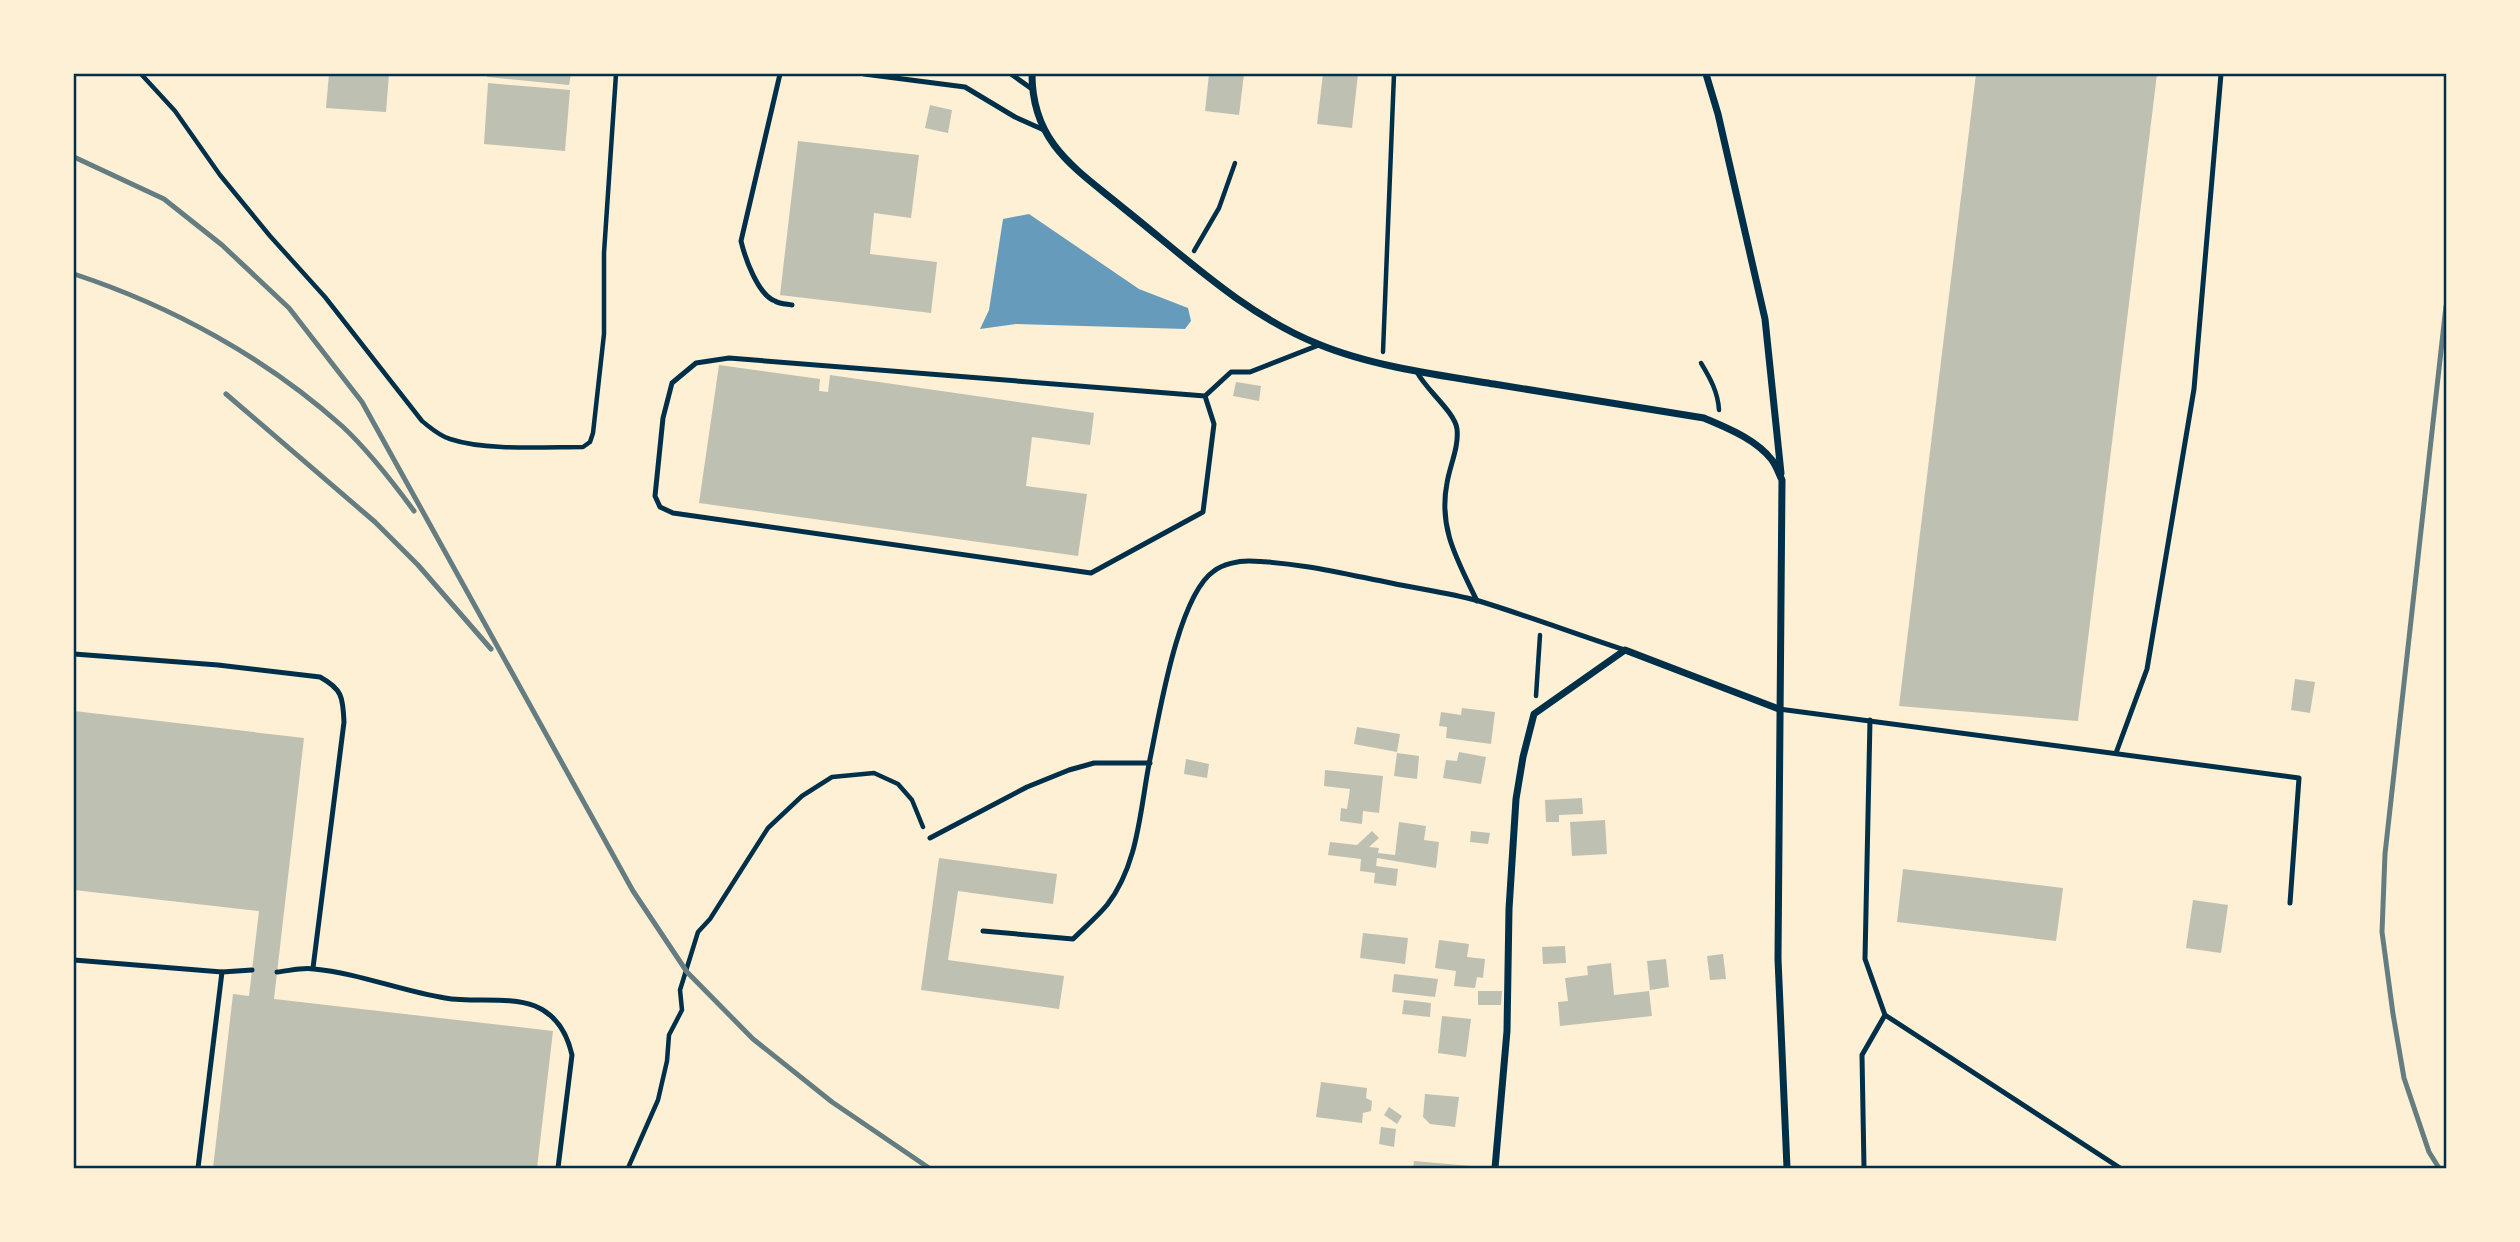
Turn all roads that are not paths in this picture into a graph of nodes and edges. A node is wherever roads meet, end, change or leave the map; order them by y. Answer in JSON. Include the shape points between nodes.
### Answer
{"nodes":[{"id":1,"x":780,"y":74,"type":"edge"},
{"id":2,"x":864,"y":74,"type":"edge"},
{"id":3,"x":1011,"y":74,"type":"edge"},
{"id":4,"x":1032,"y":74,"type":"edge"},
{"id":5,"x":1706,"y":74,"type":"edge"},
{"id":6,"x":2221,"y":74,"type":"edge"},
{"id":7,"x":1032,"y":89,"type":"junction"},
{"id":8,"x":1044,"y":130,"type":"junction"},
{"id":9,"x":792,"y":305,"type":"dead end"},
{"id":10,"x":1319,"y":345,"type":"junction"},
{"id":11,"x":1418,"y":372,"type":"junction"},
{"id":12,"x":1205,"y":397,"type":"junction"},
{"id":13,"x":1782,"y":480,"type":"junction"},
{"id":14,"x":1477,"y":601,"type":"junction"},
{"id":15,"x":1625,"y":650,"type":"junction"},
{"id":16,"x":74,"y":654,"type":"edge"},
{"id":17,"x":1779,"y":709,"type":"junction"},
{"id":18,"x":1870,"y":720,"type":"junction"},
{"id":19,"x":2116,"y":753,"type":"junction"},
{"id":20,"x":1150,"y":763,"type":"junction"},
{"id":21,"x":930,"y":838,"type":"road end"},
{"id":22,"x":2290,"y":903,"type":"dead end"},
{"id":23,"x":982,"y":930,"type":"dead end"},
{"id":24,"x":74,"y":960,"type":"edge"},
{"id":25,"x":313,"y":968,"type":"junction"},
{"id":26,"x":252,"y":970,"type":"dead end"},
{"id":27,"x":222,"y":972,"type":"junction"},
{"id":28,"x":277,"y":972,"type":"dead end"},
{"id":29,"x":1885,"y":1015,"type":"junction"},
{"id":30,"x":198,"y":1168,"type":"edge"},
{"id":31,"x":558,"y":1168,"type":"edge"},
{"id":32,"x":1495,"y":1168,"type":"edge"},
{"id":33,"x":1787,"y":1168,"type":"edge"},
{"id":34,"x":1864,"y":1168,"type":"edge"},
{"id":35,"x":2120,"y":1168,"type":"edge"}],
"edges":[{"from":1,"to":9,"type":"lane","via":[[741,241],[761,288],[772,301]]},
{"from":2,"to":8,"type":"lane","via":[[965,87]]},
{"from":3,"to":7,"type":"lane"},
{"from":4,"to":7,"type":"street"},
{"from":5,"to":13,"type":"street","via":[[1765,319]]},
{"from":6,"to":19,"type":"lane","via":[[2194,389],[2147,669]]},
{"from":7,"to":8,"type":"street"},
{"from":8,"to":10,"type":"street","via":[[1061,156],[1188,260],[1252,309]]},
{"from":10,"to":11,"type":"street"},
{"from":10,"to":12,"type":"lane","via":[[1250,372],[1231,372]]},
{"from":11,"to":13,"type":"street","via":[[1704,418],[1752,442],[1772,459]]},
{"from":11,"to":14,"type":"lane","via":[[1457,427],[1444,521]]},
{"from":12,"to":12,"type":"lane","via":[[729,358],[696,363],[672,383],[663,418],[655,496],[660,507],[673,513],[1091,573],[1203,512],[1214,424]]},
{"from":13,"to":17,"type":"street"},
{"from":14,"to":15,"type":"lane"},
{"from":14,"to":20,"type":"lane","via":[[1276,564],[1247,561],[1213,570],[1193,596],[1185,616]]},
{"from":15,"to":17,"type":"street"},
{"from":15,"to":32,"type":"street","via":[[1534,714],[1522,757]]},
{"from":16,"to":25,"type":"lane","via":[[320,677],[334,685],[344,701],[344,722]]},
{"from":17,"to":18,"type":"lane"},
{"from":17,"to":33,"type":"street","via":[[1778,959]]},
{"from":18,"to":19,"type":"lane"},
{"from":18,"to":29,"type":"lane","via":[[1865,959]]},
{"from":19,"to":22,"type":"lane","via":[[2299,778]]},
{"from":20,"to":21,"type":"lane","via":[[1094,763],[1069,770]]},
{"from":20,"to":23,"type":"lane","via":[[1124,874],[1107,904],[1073,939]]},
{"from":24,"to":27,"type":"lane"},
{"from":25,"to":28,"type":"lane"},
{"from":25,"to":31,"type":"lane","via":[[446,998],[534,1005],[548,1013],[560,1024],[572,1055]]},
{"from":26,"to":27,"type":"lane"},
{"from":27,"to":30,"type":"lane"},
{"from":29,"to":34,"type":"lane","via":[[1862,1055]]},
{"from":29,"to":35,"type":"lane"}]}
